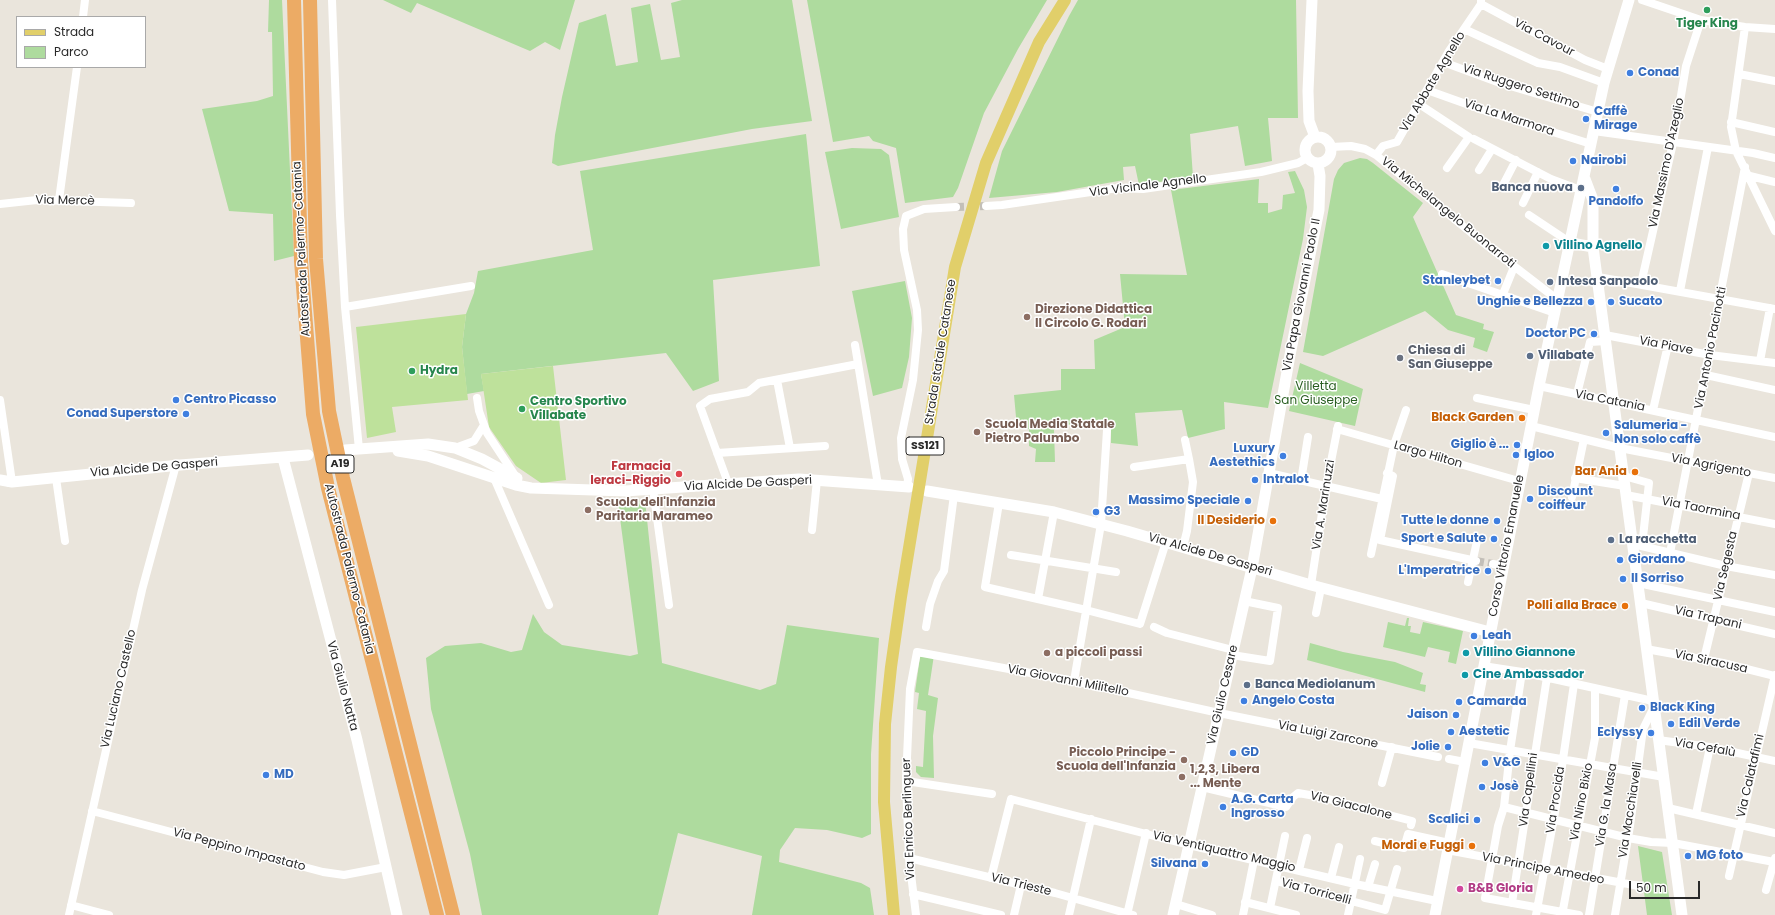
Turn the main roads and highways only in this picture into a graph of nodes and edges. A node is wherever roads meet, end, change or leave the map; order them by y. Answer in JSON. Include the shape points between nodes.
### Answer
{"nodes":[{"id":1,"x":294,"y":0,"type":"edge"},
{"id":2,"x":310,"y":0,"type":"edge"},
{"id":3,"x":1065,"y":0,"type":"edge"},
{"id":4,"x":437,"y":915,"type":"edge"},
{"id":5,"x":453,"y":915,"type":"edge"},
{"id":6,"x":894,"y":915,"type":"edge"}],
"edges":[{"from":1,"to":4,"type":"highway","name":"Autostrada Palermo-Catania","number":"A19","via":[[301,261],[313,414],[328,488]]},
{"from":2,"to":5,"type":"highway","name":"Autostrada Palermo-Catania","number":"A19","via":[[316,259],[329,411],[343,478]]},
{"from":3,"to":6,"type":"main road","name":"Strada statale Catanese","number":"SS121","via":[[1039,42],[986,163],[955,267],[901,597],[885,724],[884,802]]}]}
